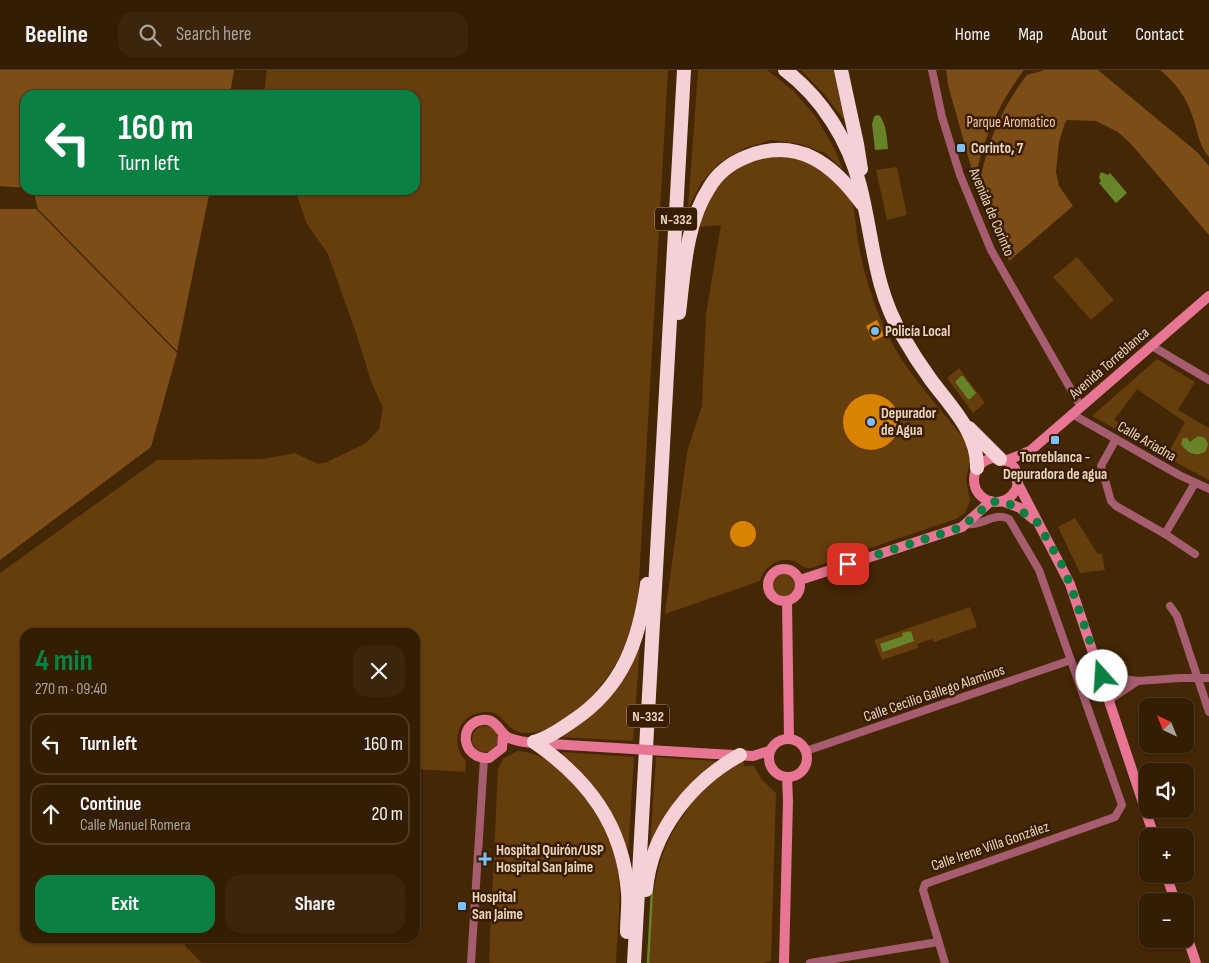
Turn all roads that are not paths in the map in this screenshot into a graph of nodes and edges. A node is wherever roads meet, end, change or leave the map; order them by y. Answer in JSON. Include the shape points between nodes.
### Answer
{"nodes":[{"id":1,"x":684,"y":70,"type":"edge"},
{"id":2,"x":785,"y":70,"type":"edge"},
{"id":3,"x":841,"y":70,"type":"edge"},
{"id":4,"x":932,"y":70,"type":"edge"},
{"id":5,"x":860,"y":185,"type":"junction"},
{"id":6,"x":864,"y":208,"type":"junction"},
{"id":7,"x":1209,"y":296,"type":"edge"},
{"id":8,"x":1152,"y":346,"type":"junction"},
{"id":9,"x":668,"y":367,"type":"junction"},
{"id":10,"x":1209,"y":380,"type":"edge"},
{"id":11,"x":1081,"y":407,"type":"junction"},
{"id":12,"x":1072,"y":414,"type":"junction"},
{"id":13,"x":964,"y":424,"type":"junction"},
{"id":14,"x":1116,"y":439,"type":"junction"},
{"id":15,"x":1028,"y":452,"type":"junction"},
{"id":16,"x":1003,"y":460,"type":"junction"},
{"id":17,"x":977,"y":468,"type":"junction"},
{"id":18,"x":662,"y":470,"type":"junction"},
{"id":19,"x":1017,"y":480,"type":"junction"},
{"id":20,"x":1194,"y":483,"type":"junction"},
{"id":21,"x":1209,"y":489,"type":"edge"},
{"id":22,"x":978,"y":493,"type":"junction"},
{"id":23,"x":996,"y":501,"type":"junction"},
{"id":24,"x":973,"y":515,"type":"junction"},
{"id":25,"x":1037,"y":522,"type":"junction"},
{"id":26,"x":967,"y":524,"type":"junction"},
{"id":27,"x":1165,"y":534,"type":"junction"},
{"id":28,"x":1195,"y":554,"type":"dead end"},
{"id":29,"x":800,"y":580,"type":"junction"},
{"id":30,"x":787,"y":601,"type":"junction"},
{"id":31,"x":1170,"y":606,"type":"dead end"},
{"id":32,"x":1071,"y":660,"type":"junction"},
{"id":33,"x":1102,"y":676,"type":"junction"},
{"id":34,"x":1197,"y":678,"type":"junction"},
{"id":35,"x":1209,"y":678,"type":"edge"},
{"id":36,"x":1138,"y":681,"type":"junction"},
{"id":37,"x":1110,"y":700,"type":"junction"},
{"id":38,"x":1209,"y":712,"type":"edge"},
{"id":39,"x":503,"y":734,"type":"junction"},
{"id":40,"x":789,"y":738,"type":"junction"},
{"id":41,"x":517,"y":740,"type":"junction"},
{"id":42,"x":534,"y":742,"type":"junction"},
{"id":43,"x":502,"y":748,"type":"junction"},
{"id":44,"x":769,"y":751,"type":"junction"},
{"id":45,"x":806,"y":751,"type":"junction"},
{"id":46,"x":746,"y":756,"type":"junction"},
{"id":47,"x":484,"y":759,"type":"junction"},
{"id":48,"x":769,"y":763,"type":"junction"},
{"id":49,"x":787,"y":777,"type":"junction"},
{"id":50,"x":1151,"y":828,"type":"edge"},
{"id":51,"x":938,"y":942,"type":"junction"},
{"id":52,"x":1191,"y":948,"type":"edge"},
{"id":53,"x":471,"y":963,"type":"edge"},
{"id":54,"x":626,"y":963,"type":"edge"},
{"id":55,"x":634,"y":963,"type":"edge"},
{"id":56,"x":640,"y":963,"type":"edge"},
{"id":57,"x":784,"y":963,"type":"edge"},
{"id":58,"x":810,"y":963,"type":"edge"},
{"id":59,"x":945,"y":963,"type":"edge"},
{"id":60,"x":1196,"y":963,"type":"edge"}],
"edges":[{"from":1,"to":9,"type":"highway","number":"N-332"},
{"from":2,"to":5,"type":"highway","via":[[811,93],[832,121]]},
{"from":3,"to":5,"type":"highway","via":[[860,162]]},
{"from":4,"to":11,"type":"street","name":"Avenida de Corinto","via":[[960,176],[990,250]]},
{"from":5,"to":6,"type":"highway"},
{"from":6,"to":9,"type":"highway","via":[[847,184],[829,167],[797,151],[764,151],[738,160],[727,168],[709,188],[697,215]]},
{"from":6,"to":13,"type":"highway","via":[[878,277],[891,314],[914,356]]},
{"from":7,"to":8,"type":"main road","name":"Avenida Torreblanca"},
{"from":8,"to":10,"type":"street"},
{"from":8,"to":11,"type":"main road","name":"Avenida Torreblanca"},
{"from":9,"to":18,"type":"highway","number":"N-332"},
{"from":11,"to":12,"type":"main road","name":"Avenida Torreblanca"},
{"from":12,"to":14,"type":"street","name":"Calle Ariadna"},
{"from":12,"to":15,"type":"main road","name":"Avenida Torreblanca"},
{"from":13,"to":16,"type":"highway"},
{"from":13,"to":17,"type":"highway","via":[[975,447]]},
{"from":14,"to":20,"type":"street","name":"Calle Ariadna"},
{"from":14,"to":27,"type":"street","via":[[1101,466],[1111,501]]},
{"from":15,"to":16,"type":"main road"},
{"from":15,"to":19,"type":"main road"},
{"from":16,"to":17,"type":"main road","via":[[985,461]]},
{"from":16,"to":19,"type":"main road","via":[[1013,467]]},
{"from":17,"to":22,"type":"main road","via":[[974,483]]},
{"from":18,"to":42,"type":"highway","via":[[654,505],[644,607],[631,653],[612,685],[588,710],[562,729]]},
{"from":18,"to":55,"type":"highway","number":"N-332"},
{"from":19,"to":23,"type":"main road","via":[[1014,492]]},
{"from":19,"to":25,"type":"main road"},
{"from":20,"to":21,"type":"street","name":"Calle Ariadna"},
{"from":20,"to":27,"type":"street"},
{"from":22,"to":23,"type":"main road"},
{"from":22,"to":24,"type":"main road"},
{"from":23,"to":24,"type":"main road"},
{"from":23,"to":25,"type":"main road","via":[[1020,508]]},
{"from":24,"to":26,"type":"main road"},
{"from":25,"to":33,"type":"main road","via":[[1070,584]]},
{"from":26,"to":29,"type":"main road"},
{"from":26,"to":32,"type":"street","via":[[1001,516],[1012,522],[1039,570]]},
{"from":27,"to":28,"type":"street"},
{"from":29,"to":30,"type":"main road","via":[[798,594]]},
{"from":29,"to":30,"type":"main road","via":[[788,570],[778,571],[770,578],[770,593],[777,600]]},
{"from":30,"to":40,"type":"main road"},
{"from":31,"to":34,"type":"street","via":[[1177,616]]},
{"from":32,"to":45,"type":"street","name":"Calle Cecilio Gallego Alaminos"},
{"from":32,"to":51,"type":"street","name":"Calle Irene Villa González","via":[[1122,805],[1115,817],[925,884],[923,890]]},
{"from":33,"to":36,"type":"street"},
{"from":33,"to":37,"type":"main road"},
{"from":34,"to":35,"type":"street"},
{"from":34,"to":36,"type":"street"},
{"from":34,"to":38,"type":"street"},
{"from":36,"to":37,"type":"street"},
{"from":37,"to":50,"type":"main road"},
{"from":39,"to":41,"type":"main road"},
{"from":39,"to":43,"type":"main road"},
{"from":39,"to":47,"type":"main road","via":[[498,725],[488,720],[472,725],[466,735],[467,746],[473,755]]},
{"from":40,"to":44,"type":"main road","via":[[777,742]]},
{"from":40,"to":45,"type":"main road","via":[[799,742]]},
{"from":41,"to":42,"type":"main road"},
{"from":41,"to":43,"type":"main road"},
{"from":42,"to":46,"type":"main road","bridge":true},
{"from":42,"to":54,"type":"highway","via":[[561,761],[583,783],[617,838],[628,894]]},
{"from":43,"to":47,"type":"main road","via":[[494,756]]},
{"from":44,"to":46,"type":"main road"},
{"from":44,"to":48,"type":"main road"},
{"from":45,"to":49,"type":"main road","via":[[804,769]]},
{"from":46,"to":48,"type":"main road"},
{"from":46,"to":56,"type":"highway","via":[[724,764],[695,789],[679,806],[657,845],[646,886]]},
{"from":47,"to":53,"type":"street"},
{"from":48,"to":49,"type":"main road","via":[[776,773]]},
{"from":49,"to":57,"type":"main road"},
{"from":51,"to":58,"type":"street"},
{"from":51,"to":59,"type":"street"},
{"from":52,"to":60,"type":"main road"}]}
